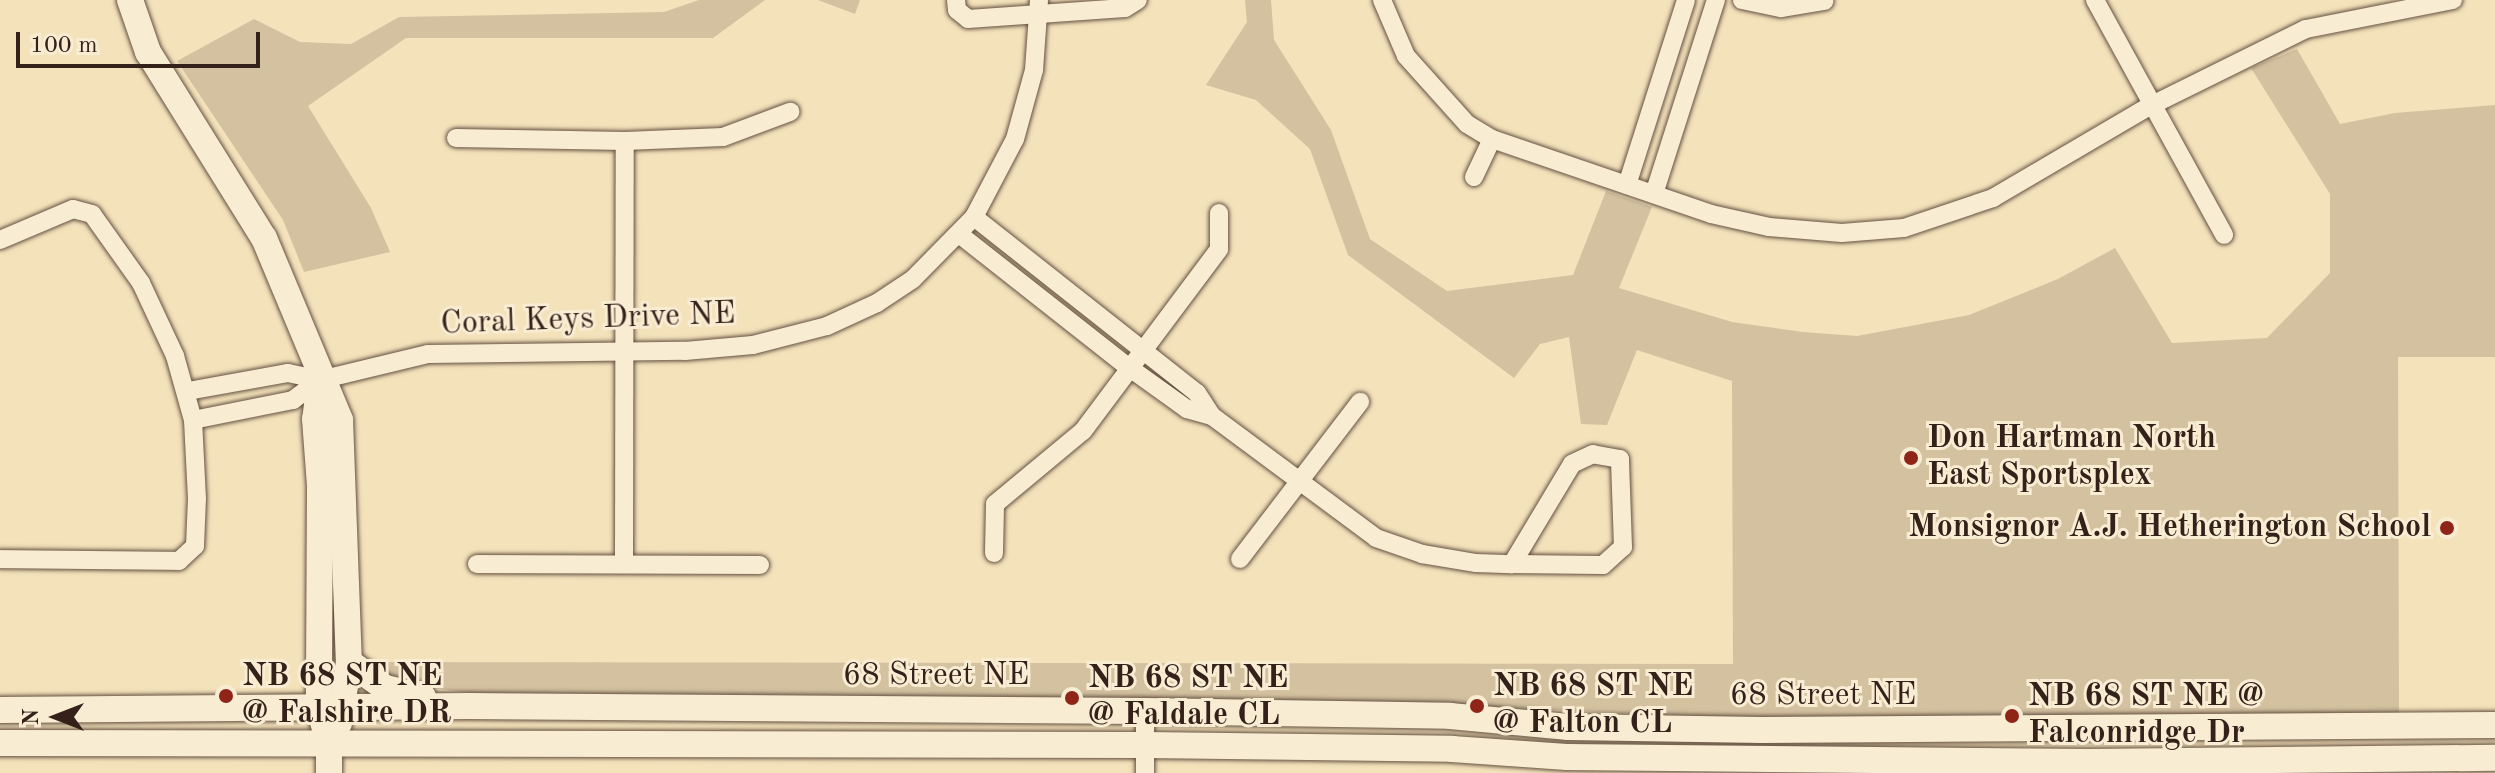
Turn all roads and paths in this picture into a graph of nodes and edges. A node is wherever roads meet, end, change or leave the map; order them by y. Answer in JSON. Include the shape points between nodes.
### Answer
{"nodes":[{"id":1,"x":130,"y":0,"type":"edge"},
{"id":2,"x":956,"y":0,"type":"edge"},
{"id":3,"x":1138,"y":0,"type":"edge"},
{"id":4,"x":1382,"y":0,"type":"edge"},
{"id":5,"x":1686,"y":0,"type":"edge"},
{"id":6,"x":1716,"y":0,"type":"edge"},
{"id":7,"x":1742,"y":0,"type":"edge"},
{"id":8,"x":2095,"y":0,"type":"edge"},
{"id":9,"x":2453,"y":0,"type":"edge"},
{"id":10,"x":1824,"y":1,"type":"edge"},
{"id":11,"x":1039,"y":7,"type":"edge"},
{"id":12,"x":2150,"y":106,"type":"junction"},
{"id":13,"x":790,"y":112,"type":"dead end"},
{"id":14,"x":456,"y":138,"type":"dead end"},
{"id":15,"x":1492,"y":139,"type":"junction"},
{"id":16,"x":625,"y":141,"type":"junction"},
{"id":17,"x":1474,"y":177,"type":"dead end"},
{"id":18,"x":1627,"y":185,"type":"junction"},
{"id":19,"x":1654,"y":194,"type":"junction"},
{"id":20,"x":1219,"y":213,"type":"dead end"},
{"id":21,"x":974,"y":217,"type":"junction"},
{"id":22,"x":959,"y":234,"type":"junction"},
{"id":23,"x":2224,"y":235,"type":"dead end"},
{"id":24,"x":0,"y":240,"type":"edge"},
{"id":25,"x":626,"y":350,"type":"junction"},
{"id":26,"x":1135,"y":357,"type":"junction"},
{"id":27,"x":320,"y":380,"type":"junction"},
{"id":28,"x":188,"y":391,"type":"junction"},
{"id":29,"x":1360,"y":402,"type":"dead end"},
{"id":30,"x":193,"y":420,"type":"junction"},
{"id":31,"x":1297,"y":481,"type":"junction"},
{"id":32,"x":994,"y":553,"type":"dead end"},
{"id":33,"x":0,"y":559,"type":"edge"},
{"id":34,"x":1240,"y":559,"type":"dead end"},
{"id":35,"x":624,"y":563,"type":"junction"},
{"id":36,"x":477,"y":564,"type":"dead end"},
{"id":37,"x":1512,"y":564,"type":"junction"},
{"id":38,"x":760,"y":565,"type":"dead end"},
{"id":39,"x":349,"y":662,"type":"junction"},
{"id":40,"x":469,"y":706,"type":"junction"},
{"id":41,"x":332,"y":708,"type":"junction"},
{"id":42,"x":0,"y":710,"type":"edge"},
{"id":43,"x":1145,"y":711,"type":"junction"},
{"id":44,"x":2495,"y":725,"type":"edge"},
{"id":45,"x":1568,"y":727,"type":"junction"},
{"id":46,"x":2103,"y":730,"type":"junction"},
{"id":47,"x":0,"y":743,"type":"edge"},
{"id":48,"x":329,"y":744,"type":"junction"},
{"id":49,"x":1145,"y":745,"type":"junction"},
{"id":50,"x":2495,"y":758,"type":"edge"},
{"id":51,"x":1567,"y":765,"type":"edge"},
{"id":52,"x":2033,"y":767,"type":"edge"},
{"id":53,"x":2117,"y":767,"type":"edge"},
{"id":54,"x":2089,"y":768,"type":"edge"},
{"id":55,"x":329,"y":773,"type":"edge"},
{"id":56,"x":1145,"y":773,"type":"edge"}],
"edges":[{"from":1,"to":27,"type":"main road","via":[[148,52],[264,238]]},
{"from":2,"to":11,"type":"street","via":[[957,10],[968,19]]},
{"from":3,"to":11,"type":"street","via":[[1125,8]]},
{"from":4,"to":15,"type":"street","via":[[1406,56],[1467,124]]},
{"from":5,"to":18,"type":"street"},
{"from":6,"to":19,"type":"street"},
{"from":7,"to":10,"type":"street","via":[[1781,8]]},
{"from":8,"to":12,"type":"street"},
{"from":9,"to":12,"type":"street","via":[[2306,29]]},
{"from":11,"to":21,"type":"street","name":"Coral Keys Drive NE","via":[[1034,70],[1015,139]]},
{"from":12,"to":19,"type":"street","via":[[1993,198],[1904,228],[1842,233],[1769,227]]},
{"from":12,"to":23,"type":"street"},
{"from":13,"to":16,"type":"street","via":[[723,137]]},
{"from":14,"to":16,"type":"street"},
{"from":15,"to":17,"type":"street"},
{"from":15,"to":18,"type":"street"},
{"from":16,"to":25,"type":"street"},
{"from":18,"to":19,"type":"street"},
{"from":20,"to":26,"type":"street","via":[[1219,249]]},
{"from":21,"to":22,"type":"street","name":"Coral Keys Drive NE"},
{"from":21,"to":26,"type":"street"},
{"from":22,"to":25,"type":"street","name":"Coral Keys Drive NE","via":[[913,279],[827,326],[753,345]]},
{"from":22,"to":26,"type":"street"},
{"from":24,"to":28,"type":"street","via":[[73,209],[92,214],[157,311]]},
{"from":25,"to":27,"type":"street","name":"Coral Keys Drive NE","via":[[428,354]]},
{"from":25,"to":35,"type":"street"},
{"from":26,"to":31,"type":"street","via":[[1187,409],[1212,416]]},
{"from":26,"to":32,"type":"street","via":[[1083,431],[995,504]]},
{"from":27,"to":28,"type":"street","via":[[288,373]]},
{"from":27,"to":30,"type":"street","via":[[293,400]]},
{"from":27,"to":39,"type":"main road","via":[[340,420]]},
{"from":27,"to":41,"type":"main road","via":[[315,419]]},
{"from":28,"to":30,"type":"street"},
{"from":29,"to":31,"type":"street"},
{"from":30,"to":33,"type":"street","via":[[195,546],[179,561]]},
{"from":31,"to":34,"type":"street"},
{"from":31,"to":37,"type":"street","via":[[1376,538],[1422,554]]},
{"from":35,"to":36,"type":"street"},
{"from":35,"to":38,"type":"street"},
{"from":37,"to":37,"type":"street","via":[[1603,565],[1623,547],[1620,459],[1593,454],[1572,464]]},
{"from":39,"to":40,"type":"main road","via":[[385,688]]},
{"from":39,"to":41,"type":"main road"},
{"from":40,"to":41,"type":"main road","name":"68 Street NE"},
{"from":40,"to":43,"type":"main road","name":"68 Street NE"},
{"from":41,"to":42,"type":"main road","name":"68 Street NE"},
{"from":41,"to":48,"type":"main road"},
{"from":43,"to":45,"type":"main road","name":"68 Street NE","via":[[1450,716]]},
{"from":43,"to":49,"type":"street"},
{"from":44,"to":46,"type":"main road","name":"68 Street NE"},
{"from":45,"to":46,"type":"main road","name":"68 Street NE"},
{"from":45,"to":51,"type":"street"},
{"from":46,"to":53,"type":"main road"},
{"from":46,"to":54,"type":"main road"},
{"from":47,"to":48,"type":"main road","name":"68 Street NE"},
{"from":48,"to":49,"type":"main road","name":"68 Street NE"},
{"from":48,"to":55,"type":"main road"},
{"from":49,"to":51,"type":"main road","name":"68 Street NE","via":[[1452,749]]},
{"from":49,"to":56,"type":"street"},
{"from":50,"to":53,"type":"main road","name":"68 Street NE"},
{"from":51,"to":52,"type":"main road","name":"68 Street NE"},
{"from":52,"to":54,"type":"main road","name":"68 Street NE"},
{"from":53,"to":54,"type":"main road","name":"68 Street NE"}]}
